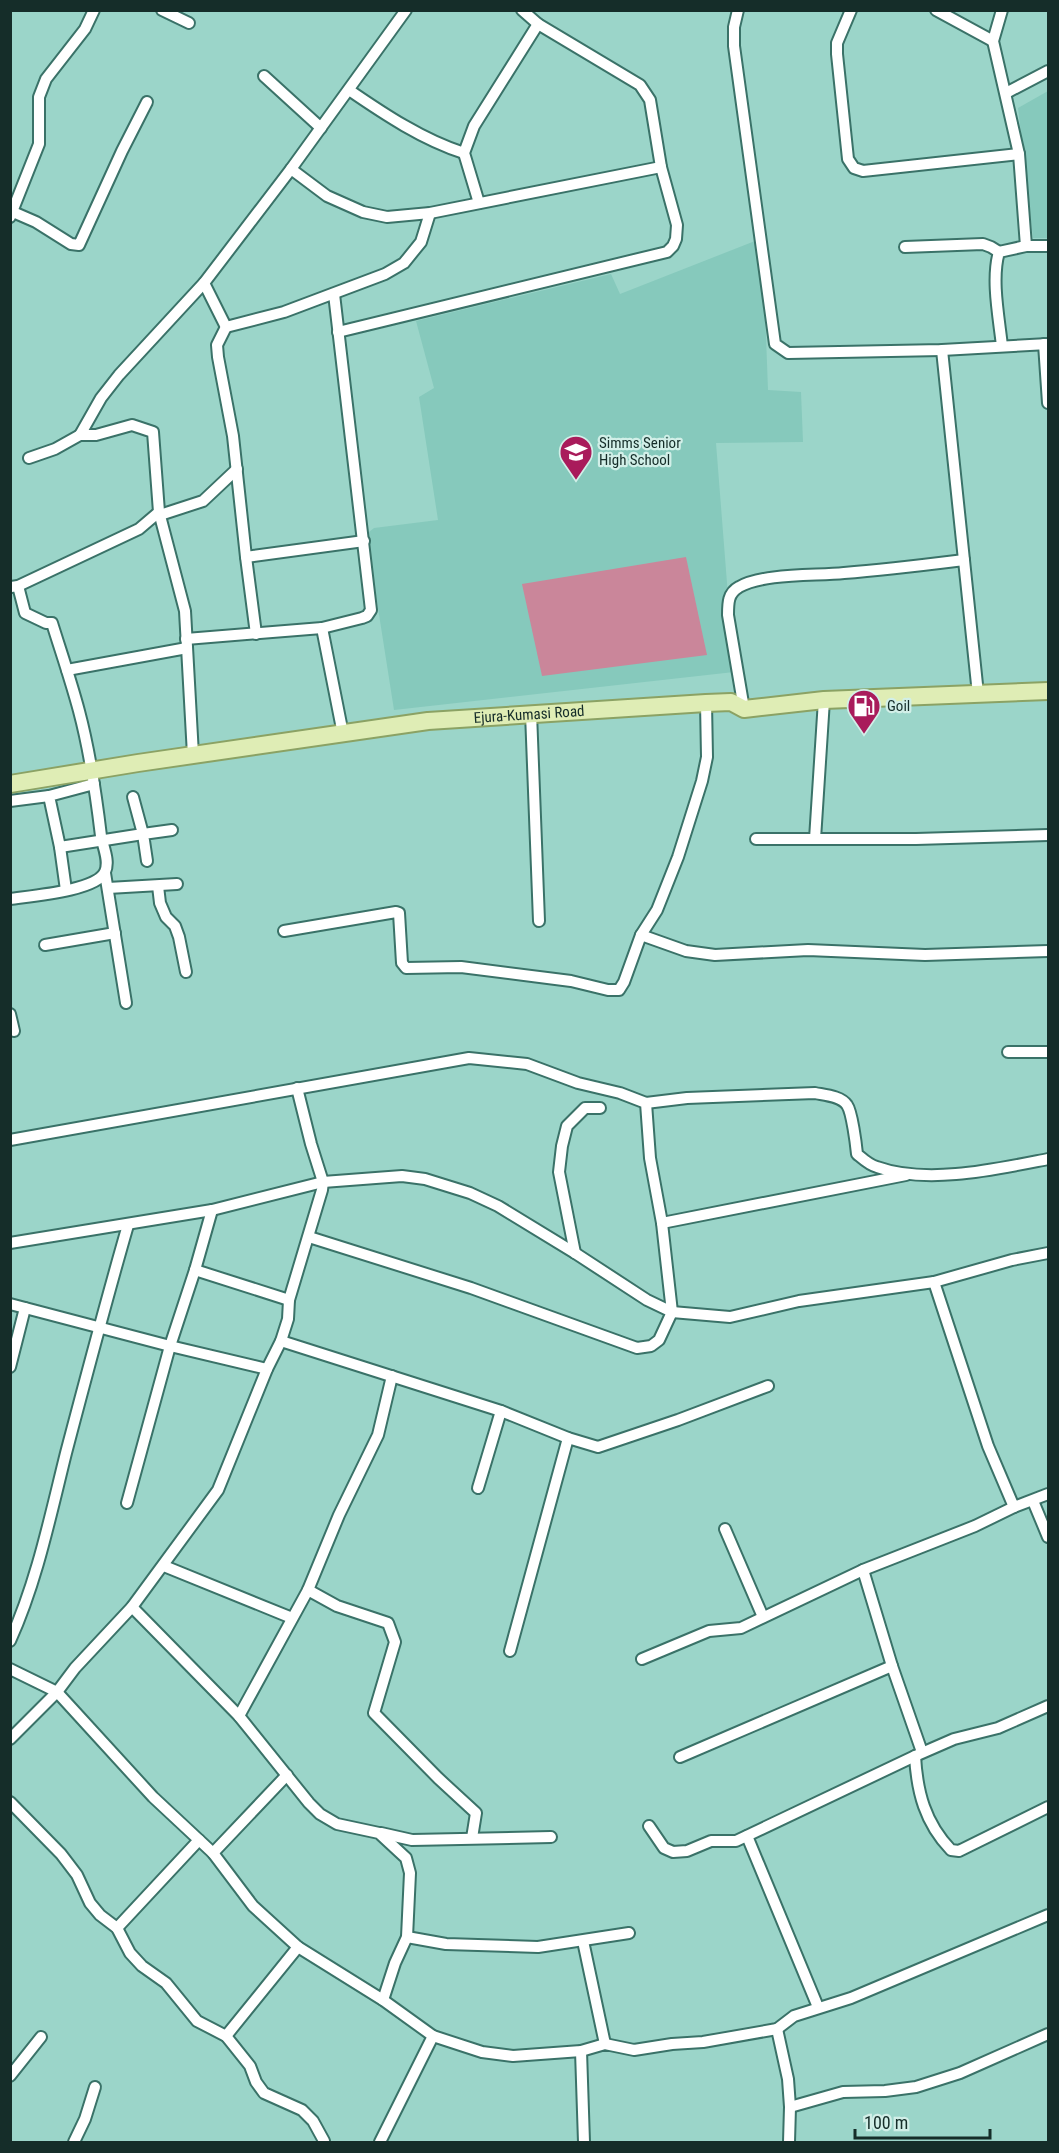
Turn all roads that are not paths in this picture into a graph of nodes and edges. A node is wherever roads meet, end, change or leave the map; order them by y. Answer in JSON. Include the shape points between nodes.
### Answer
{"nodes":[{"id":1,"x":94,"y":10,"type":"edge"},
{"id":2,"x":162,"y":10,"type":"edge"},
{"id":3,"x":406,"y":10,"type":"edge"},
{"id":4,"x":522,"y":10,"type":"edge"},
{"id":5,"x":738,"y":10,"type":"edge"},
{"id":6,"x":851,"y":10,"type":"edge"},
{"id":7,"x":936,"y":10,"type":"edge"},
{"id":8,"x":1002,"y":10,"type":"edge"},
{"id":9,"x":189,"y":22,"type":"dead end"},
{"id":10,"x":538,"y":24,"type":"junction"},
{"id":11,"x":993,"y":41,"type":"junction"},
{"id":12,"x":1048,"y":71,"type":"edge"},
{"id":13,"x":264,"y":76,"type":"dead end"},
{"id":14,"x":349,"y":90,"type":"junction"},
{"id":15,"x":1006,"y":93,"type":"junction"},
{"id":16,"x":147,"y":102,"type":"dead end"},
{"id":17,"x":321,"y":128,"type":"junction"},
{"id":18,"x":464,"y":153,"type":"junction"},
{"id":19,"x":1019,"y":154,"type":"junction"},
{"id":20,"x":661,"y":167,"type":"junction"},
{"id":21,"x":291,"y":169,"type":"junction"},
{"id":22,"x":479,"y":203,"type":"junction"},
{"id":23,"x":430,"y":213,"type":"junction"},
{"id":24,"x":12,"y":214,"type":"edge"},
{"id":25,"x":1026,"y":246,"type":"junction"},
{"id":26,"x":1048,"y":246,"type":"edge"},
{"id":27,"x":905,"y":248,"type":"dead end"},
{"id":28,"x":999,"y":252,"type":"junction"},
{"id":29,"x":204,"y":283,"type":"junction"},
{"id":30,"x":334,"y":294,"type":"junction"},
{"id":31,"x":225,"y":327,"type":"junction"},
{"id":32,"x":338,"y":332,"type":"junction"},
{"id":33,"x":1046,"y":344,"type":"edge"},
{"id":34,"x":1002,"y":346,"type":"junction"},
{"id":35,"x":942,"y":350,"type":"junction"},
{"id":36,"x":1048,"y":403,"type":"edge"},
{"id":37,"x":80,"y":435,"type":"junction"},
{"id":38,"x":29,"y":458,"type":"dead end"},
{"id":39,"x":237,"y":469,"type":"junction"},
{"id":40,"x":160,"y":513,"type":"junction"},
{"id":41,"x":364,"y":541,"type":"junction"},
{"id":42,"x":246,"y":557,"type":"junction"},
{"id":43,"x":964,"y":560,"type":"junction"},
{"id":44,"x":14,"y":587,"type":"edge"},
{"id":45,"x":322,"y":628,"type":"junction"},
{"id":46,"x":256,"y":634,"type":"junction"},
{"id":47,"x":186,"y":644,"type":"junction"},
{"id":48,"x":67,"y":670,"type":"junction"},
{"id":49,"x":1048,"y":691,"type":"edge"},
{"id":50,"x":978,"y":694,"type":"junction"},
{"id":51,"x":824,"y":700,"type":"junction"},
{"id":52,"x":706,"y":703,"type":"junction"},
{"id":53,"x":744,"y":709,"type":"junction"},
{"id":54,"x":531,"y":713,"type":"junction"},
{"id":55,"x":343,"y":734,"type":"junction"},
{"id":56,"x":193,"y":755,"type":"junction"},
{"id":57,"x":93,"y":777,"type":"junction"},
{"id":58,"x":10,"y":784,"type":"edge"},
{"id":59,"x":49,"y":796,"type":"junction"},
{"id":60,"x":133,"y":797,"type":"dead end"},
{"id":61,"x":10,"y":801,"type":"edge"},
{"id":62,"x":172,"y":830,"type":"dead end"},
{"id":63,"x":143,"y":834,"type":"junction"},
{"id":64,"x":1048,"y":835,"type":"edge"},
{"id":65,"x":756,"y":839,"type":"dead end"},
{"id":66,"x":815,"y":839,"type":"junction"},
{"id":67,"x":102,"y":842,"type":"junction"},
{"id":68,"x":60,"y":847,"type":"junction"},
{"id":69,"x":147,"y":861,"type":"dead end"},
{"id":70,"x":105,"y":873,"type":"junction"},
{"id":71,"x":177,"y":884,"type":"dead end"},
{"id":72,"x":158,"y":886,"type":"junction"},
{"id":73,"x":108,"y":888,"type":"junction"},
{"id":74,"x":66,"y":890,"type":"junction"},
{"id":75,"x":10,"y":899,"type":"edge"},
{"id":76,"x":539,"y":921,"type":"dead end"},
{"id":77,"x":284,"y":931,"type":"dead end"},
{"id":78,"x":115,"y":933,"type":"junction"},
{"id":79,"x":641,"y":935,"type":"junction"},
{"id":80,"x":45,"y":945,"type":"dead end"},
{"id":81,"x":1048,"y":951,"type":"edge"},
{"id":82,"x":186,"y":972,"type":"dead end"},
{"id":83,"x":126,"y":1003,"type":"dead end"},
{"id":84,"x":10,"y":1014,"type":"edge"},
{"id":85,"x":14,"y":1031,"type":"dead end"},
{"id":86,"x":1008,"y":1052,"type":"dead end"},
{"id":87,"x":1048,"y":1052,"type":"edge"},
{"id":88,"x":297,"y":1088,"type":"junction"},
{"id":89,"x":646,"y":1103,"type":"junction"},
{"id":90,"x":600,"y":1108,"type":"dead end"},
{"id":91,"x":10,"y":1140,"type":"edge"},
{"id":92,"x":1048,"y":1159,"type":"edge"},
{"id":93,"x":912,"y":1174,"type":"junction"},
{"id":94,"x":323,"y":1182,"type":"junction"},
{"id":95,"x":212,"y":1210,"type":"junction"},
{"id":96,"x":662,"y":1222,"type":"junction"},
{"id":97,"x":128,"y":1225,"type":"junction"},
{"id":98,"x":309,"y":1237,"type":"junction"},
{"id":99,"x":10,"y":1243,"type":"edge"},
{"id":100,"x":575,"y":1252,"type":"junction"},
{"id":101,"x":1048,"y":1253,"type":"edge"},
{"id":102,"x":195,"y":1270,"type":"junction"},
{"id":103,"x":933,"y":1282,"type":"junction"},
{"id":104,"x":289,"y":1300,"type":"junction"},
{"id":105,"x":10,"y":1304,"type":"edge"},
{"id":106,"x":25,"y":1308,"type":"junction"},
{"id":107,"x":672,"y":1312,"type":"junction"},
{"id":108,"x":98,"y":1326,"type":"junction"},
{"id":109,"x":281,"y":1341,"type":"junction"},
{"id":110,"x":170,"y":1346,"type":"junction"},
{"id":111,"x":10,"y":1367,"type":"edge"},
{"id":112,"x":267,"y":1369,"type":"junction"},
{"id":113,"x":392,"y":1376,"type":"junction"},
{"id":114,"x":768,"y":1386,"type":"dead end"},
{"id":115,"x":501,"y":1411,"type":"junction"},
{"id":116,"x":568,"y":1438,"type":"junction"},
{"id":117,"x":478,"y":1488,"type":"dead end"},
{"id":118,"x":1048,"y":1494,"type":"edge"},
{"id":119,"x":1033,"y":1501,"type":"junction"},
{"id":120,"x":127,"y":1503,"type":"dead end"},
{"id":121,"x":1014,"y":1507,"type":"junction"},
{"id":122,"x":724,"y":1529,"type":"dead end"},
{"id":123,"x":1048,"y":1537,"type":"edge"},
{"id":124,"x":164,"y":1566,"type":"junction"},
{"id":125,"x":863,"y":1570,"type":"junction"},
{"id":126,"x":308,"y":1590,"type":"junction"},
{"id":127,"x":132,"y":1607,"type":"junction"},
{"id":128,"x":763,"y":1617,"type":"junction"},
{"id":129,"x":292,"y":1618,"type":"junction"},
{"id":130,"x":10,"y":1641,"type":"edge"},
{"id":131,"x":510,"y":1651,"type":"dead end"},
{"id":132,"x":642,"y":1659,"type":"dead end"},
{"id":133,"x":892,"y":1666,"type":"junction"},
{"id":134,"x":10,"y":1669,"type":"edge"},
{"id":135,"x":57,"y":1692,"type":"junction"},
{"id":136,"x":1048,"y":1706,"type":"edge"},
{"id":137,"x":239,"y":1716,"type":"junction"},
{"id":138,"x":10,"y":1739,"type":"edge"},
{"id":139,"x":919,"y":1754,"type":"junction"},
{"id":140,"x":680,"y":1757,"type":"dead end"},
{"id":141,"x":286,"y":1775,"type":"junction"},
{"id":142,"x":10,"y":1802,"type":"edge"},
{"id":143,"x":1048,"y":1807,"type":"edge"},
{"id":144,"x":649,"y":1826,"type":"dead end"},
{"id":145,"x":379,"y":1833,"type":"junction"},
{"id":146,"x":747,"y":1836,"type":"junction"},
{"id":147,"x":550,"y":1837,"type":"dead end"},
{"id":148,"x":472,"y":1838,"type":"junction"},
{"id":149,"x":199,"y":1840,"type":"junction"},
{"id":150,"x":213,"y":1853,"type":"junction"},
{"id":151,"x":1048,"y":1915,"type":"edge"},
{"id":152,"x":117,"y":1928,"type":"junction"},
{"id":153,"x":629,"y":1933,"type":"dead end"},
{"id":154,"x":407,"y":1937,"type":"junction"},
{"id":155,"x":583,"y":1941,"type":"junction"},
{"id":156,"x":298,"y":1947,"type":"junction"},
{"id":157,"x":383,"y":2000,"type":"junction"},
{"id":158,"x":818,"y":2007,"type":"junction"},
{"id":159,"x":777,"y":2029,"type":"junction"},
{"id":160,"x":1048,"y":2034,"type":"edge"},
{"id":161,"x":226,"y":2036,"type":"junction"},
{"id":162,"x":433,"y":2036,"type":"junction"},
{"id":163,"x":41,"y":2037,"type":"dead end"},
{"id":164,"x":605,"y":2044,"type":"junction"},
{"id":165,"x":581,"y":2051,"type":"junction"},
{"id":166,"x":10,"y":2076,"type":"edge"},
{"id":167,"x":95,"y":2087,"type":"dead end"},
{"id":168,"x":790,"y":2107,"type":"junction"},
{"id":169,"x":324,"y":2141,"type":"edge"},
{"id":170,"x":74,"y":2142,"type":"edge"},
{"id":171,"x":380,"y":2142,"type":"edge"},
{"id":172,"x":584,"y":2142,"type":"edge"},
{"id":173,"x":789,"y":2142,"type":"edge"}],
"edges":[{"from":1,"to":24,"type":"street","via":[[85,29],[54,66],[42,88],[39,144]]},
{"from":2,"to":9,"type":"street"},
{"from":3,"to":14,"type":"street"},
{"from":4,"to":10,"type":"street"},
{"from":5,"to":35,"type":"street","via":[[734,46],[775,344],[788,353]]},
{"from":6,"to":19,"type":"street","via":[[837,43],[837,54],[849,159],[854,168],[863,171]]},
{"from":7,"to":11,"type":"street"},
{"from":8,"to":11,"type":"street"},
{"from":10,"to":18,"type":"street","via":[[474,126]]},
{"from":10,"to":20,"type":"street","via":[[646,91]]},
{"from":11,"to":15,"type":"street"},
{"from":12,"to":15,"type":"street"},
{"from":13,"to":17,"type":"street"},
{"from":14,"to":17,"type":"street"},
{"from":14,"to":18,"type":"street","via":[[443,146]]},
{"from":15,"to":19,"type":"street"},
{"from":16,"to":24,"type":"street","via":[[79,245]]},
{"from":17,"to":21,"type":"street"},
{"from":18,"to":22,"type":"street"},
{"from":19,"to":25,"type":"street"},
{"from":20,"to":22,"type":"street"},
{"from":20,"to":32,"type":"street","via":[[677,225],[676,239],[667,252]]},
{"from":21,"to":23,"type":"street","via":[[327,196],[363,212],[387,217]]},
{"from":21,"to":29,"type":"street"},
{"from":22,"to":23,"type":"street"},
{"from":23,"to":30,"type":"street","via":[[421,242],[404,263]]},
{"from":25,"to":26,"type":"street"},
{"from":25,"to":28,"type":"street"},
{"from":27,"to":28,"type":"street","via":[[983,244]]},
{"from":28,"to":34,"type":"street","via":[[996,280]]},
{"from":29,"to":31,"type":"street"},
{"from":29,"to":37,"type":"street","via":[[119,375]]},
{"from":30,"to":31,"type":"street"},
{"from":30,"to":32,"type":"street"},
{"from":31,"to":39,"type":"street","via":[[217,345],[218,357]]},
{"from":32,"to":41,"type":"street"},
{"from":33,"to":34,"type":"street"},
{"from":33,"to":36,"type":"street"},
{"from":34,"to":35,"type":"street"},
{"from":35,"to":43,"type":"street"},
{"from":37,"to":38,"type":"street"},
{"from":37,"to":40,"type":"street","via":[[96,435],[132,424],[153,432]]},
{"from":39,"to":40,"type":"street","via":[[203,501]]},
{"from":39,"to":42,"type":"street"},
{"from":40,"to":44,"type":"street","via":[[140,528]]},
{"from":40,"to":47,"type":"street","via":[[184,611]]},
{"from":41,"to":42,"type":"street"},
{"from":41,"to":45,"type":"street","via":[[371,610],[362,618]]},
{"from":42,"to":46,"type":"street"},
{"from":43,"to":50,"type":"street"},
{"from":43,"to":53,"type":"street","via":[[757,580],[739,587],[728,600],[728,615]]},
{"from":44,"to":48,"type":"street","via":[[25,612],[52,623]]},
{"from":45,"to":46,"type":"street"},
{"from":45,"to":55,"type":"street"},
{"from":46,"to":47,"type":"street"},
{"from":47,"to":48,"type":"street"},
{"from":47,"to":56,"type":"street"},
{"from":48,"to":57,"type":"street"},
{"from":49,"to":50,"type":"main road","name":"Ejura-Kumasi Road"},
{"from":50,"to":51,"type":"main road","name":"Ejura-Kumasi Road"},
{"from":51,"to":53,"type":"main road","name":"Ejura-Kumasi Road"},
{"from":51,"to":66,"type":"street"},
{"from":52,"to":53,"type":"main road","name":"Ejura-Kumasi Road","via":[[731,702]]},
{"from":52,"to":54,"type":"main road","name":"Ejura-Kumasi Road"},
{"from":52,"to":79,"type":"street","via":[[707,757],[702,781],[678,857],[657,910]]},
{"from":54,"to":55,"type":"main road","name":"Ejura-Kumasi Road","via":[[428,721]]},
{"from":54,"to":76,"type":"street"},
{"from":55,"to":56,"type":"main road","name":"Ejura-Kumasi Road"},
{"from":56,"to":57,"type":"main road","name":"Ejura-Kumasi Road"},
{"from":57,"to":58,"type":"main road","name":"Ejura-Kumasi Road"},
{"from":57,"to":59,"type":"street"},
{"from":57,"to":67,"type":"street"},
{"from":59,"to":61,"type":"street"},
{"from":59,"to":68,"type":"street"},
{"from":60,"to":63,"type":"street"},
{"from":62,"to":63,"type":"street"},
{"from":63,"to":67,"type":"street"},
{"from":63,"to":69,"type":"street"},
{"from":64,"to":66,"type":"street"},
{"from":65,"to":66,"type":"street"},
{"from":67,"to":68,"type":"street"},
{"from":67,"to":70,"type":"street","via":[[107,860]]},
{"from":68,"to":74,"type":"street"},
{"from":70,"to":73,"type":"street"},
{"from":70,"to":74,"type":"street","via":[[81,888]]},
{"from":71,"to":72,"type":"street"},
{"from":72,"to":73,"type":"street"},
{"from":72,"to":82,"type":"street","via":[[160,903],[179,937]]},
{"from":73,"to":78,"type":"street"},
{"from":74,"to":75,"type":"street"},
{"from":77,"to":79,"type":"street","via":[[396,912],[402,963],[406,968],[461,967],[571,981],[608,990],[619,990],[624,982]]},
{"from":78,"to":80,"type":"street"},
{"from":78,"to":83,"type":"street"},
{"from":79,"to":81,"type":"street","via":[[686,951],[715,955],[808,950],[925,955]]},
{"from":84,"to":85,"type":"street"},
{"from":86,"to":87,"type":"street"},
{"from":88,"to":89,"type":"street","via":[[469,1058],[527,1064]]},
{"from":88,"to":91,"type":"street"},
{"from":88,"to":94,"type":"street"},
{"from":89,"to":93,"type":"street","via":[[815,1093],[831,1096],[848,1105],[858,1154],[876,1167]]},
{"from":89,"to":96,"type":"street","via":[[650,1158]]},
{"from":90,"to":100,"type":"street","via":[[585,1108],[567,1126],[562,1146],[559,1172]]},
{"from":92,"to":93,"type":"street","via":[[947,1176]]},
{"from":93,"to":96,"type":"street"},
{"from":94,"to":95,"type":"street"},
{"from":94,"to":98,"type":"street"},
{"from":94,"to":100,"type":"street","via":[[402,1176],[425,1179],[498,1206]]},
{"from":95,"to":97,"type":"street"},
{"from":95,"to":102,"type":"street"},
{"from":96,"to":107,"type":"street"},
{"from":97,"to":99,"type":"street"},
{"from":97,"to":108,"type":"street"},
{"from":98,"to":104,"type":"street"},
{"from":98,"to":107,"type":"street","via":[[471,1288],[637,1348],[659,1340]]},
{"from":100,"to":107,"type":"street"},
{"from":101,"to":103,"type":"street"},
{"from":102,"to":104,"type":"street"},
{"from":102,"to":110,"type":"street"},
{"from":103,"to":107,"type":"street","via":[[800,1301],[730,1317]]},
{"from":103,"to":121,"type":"street","via":[[988,1446]]},
{"from":104,"to":109,"type":"street"},
{"from":105,"to":106,"type":"street"},
{"from":106,"to":108,"type":"street"},
{"from":106,"to":111,"type":"street"},
{"from":108,"to":110,"type":"street"},
{"from":108,"to":130,"type":"street","via":[[38,1565]]},
{"from":109,"to":112,"type":"street"},
{"from":109,"to":113,"type":"street"},
{"from":110,"to":112,"type":"street"},
{"from":110,"to":120,"type":"street"},
{"from":112,"to":124,"type":"street","via":[[218,1490]]},
{"from":113,"to":115,"type":"street"},
{"from":113,"to":126,"type":"street","via":[[378,1435]]},
{"from":114,"to":116,"type":"street","via":[[598,1447]]},
{"from":115,"to":116,"type":"street"},
{"from":115,"to":117,"type":"street"},
{"from":116,"to":131,"type":"street"},
{"from":118,"to":119,"type":"street"},
{"from":119,"to":121,"type":"street"},
{"from":119,"to":123,"type":"street"},
{"from":121,"to":125,"type":"street"},
{"from":122,"to":128,"type":"street"},
{"from":124,"to":127,"type":"street"},
{"from":124,"to":129,"type":"street"},
{"from":125,"to":128,"type":"street"},
{"from":125,"to":133,"type":"street"},
{"from":126,"to":129,"type":"street"},
{"from":126,"to":148,"type":"street","via":[[337,1606],[388,1623],[395,1642],[374,1713],[476,1813]]},
{"from":127,"to":135,"type":"street"},
{"from":127,"to":137,"type":"street"},
{"from":128,"to":132,"type":"street","via":[[741,1628],[709,1631]]},
{"from":129,"to":137,"type":"street"},
{"from":133,"to":139,"type":"street"},
{"from":133,"to":140,"type":"street"},
{"from":134,"to":135,"type":"street"},
{"from":135,"to":138,"type":"street"},
{"from":135,"to":149,"type":"street","via":[[153,1797]]},
{"from":136,"to":139,"type":"street","via":[[998,1728],[954,1739]]},
{"from":137,"to":141,"type":"street"},
{"from":139,"to":143,"type":"street","via":[[916,1783],[922,1805],[951,1850],[959,1851]]},
{"from":139,"to":146,"type":"street"},
{"from":141,"to":145,"type":"street","via":[[320,1814],[337,1824]]},
{"from":141,"to":150,"type":"street"},
{"from":142,"to":152,"type":"street","via":[[61,1854],[77,1875],[90,1903]]},
{"from":144,"to":146,"type":"street","via":[[664,1848],[673,1852]]},
{"from":145,"to":148,"type":"street","via":[[412,1840]]},
{"from":145,"to":154,"type":"street","via":[[406,1858],[410,1873]]},
{"from":146,"to":158,"type":"street"},
{"from":147,"to":148,"type":"street"},
{"from":149,"to":150,"type":"street"},
{"from":149,"to":152,"type":"street"},
{"from":150,"to":156,"type":"street","via":[[253,1906]]},
{"from":151,"to":158,"type":"street","via":[[850,1998]]},
{"from":152,"to":161,"type":"street","via":[[130,1953],[173,1990],[189,2014]]},
{"from":153,"to":155,"type":"street"},
{"from":154,"to":155,"type":"street","via":[[446,1944],[538,1947]]},
{"from":154,"to":157,"type":"street"},
{"from":155,"to":164,"type":"street"},
{"from":156,"to":157,"type":"street"},
{"from":156,"to":161,"type":"street"},
{"from":157,"to":162,"type":"street"},
{"from":158,"to":159,"type":"street","via":[[794,2016]]},
{"from":159,"to":164,"type":"street","via":[[634,2050]]},
{"from":159,"to":168,"type":"street"},
{"from":160,"to":168,"type":"street","via":[[960,2073],[916,2087],[843,2092]]},
{"from":161,"to":169,"type":"street","via":[[250,2066],[264,2093],[302,2110],[314,2121]]},
{"from":162,"to":165,"type":"street","via":[[482,2052],[513,2056]]},
{"from":162,"to":171,"type":"street"},
{"from":163,"to":166,"type":"street"},
{"from":164,"to":165,"type":"street"},
{"from":165,"to":172,"type":"street"},
{"from":167,"to":170,"type":"street"},
{"from":168,"to":173,"type":"street"}]}
